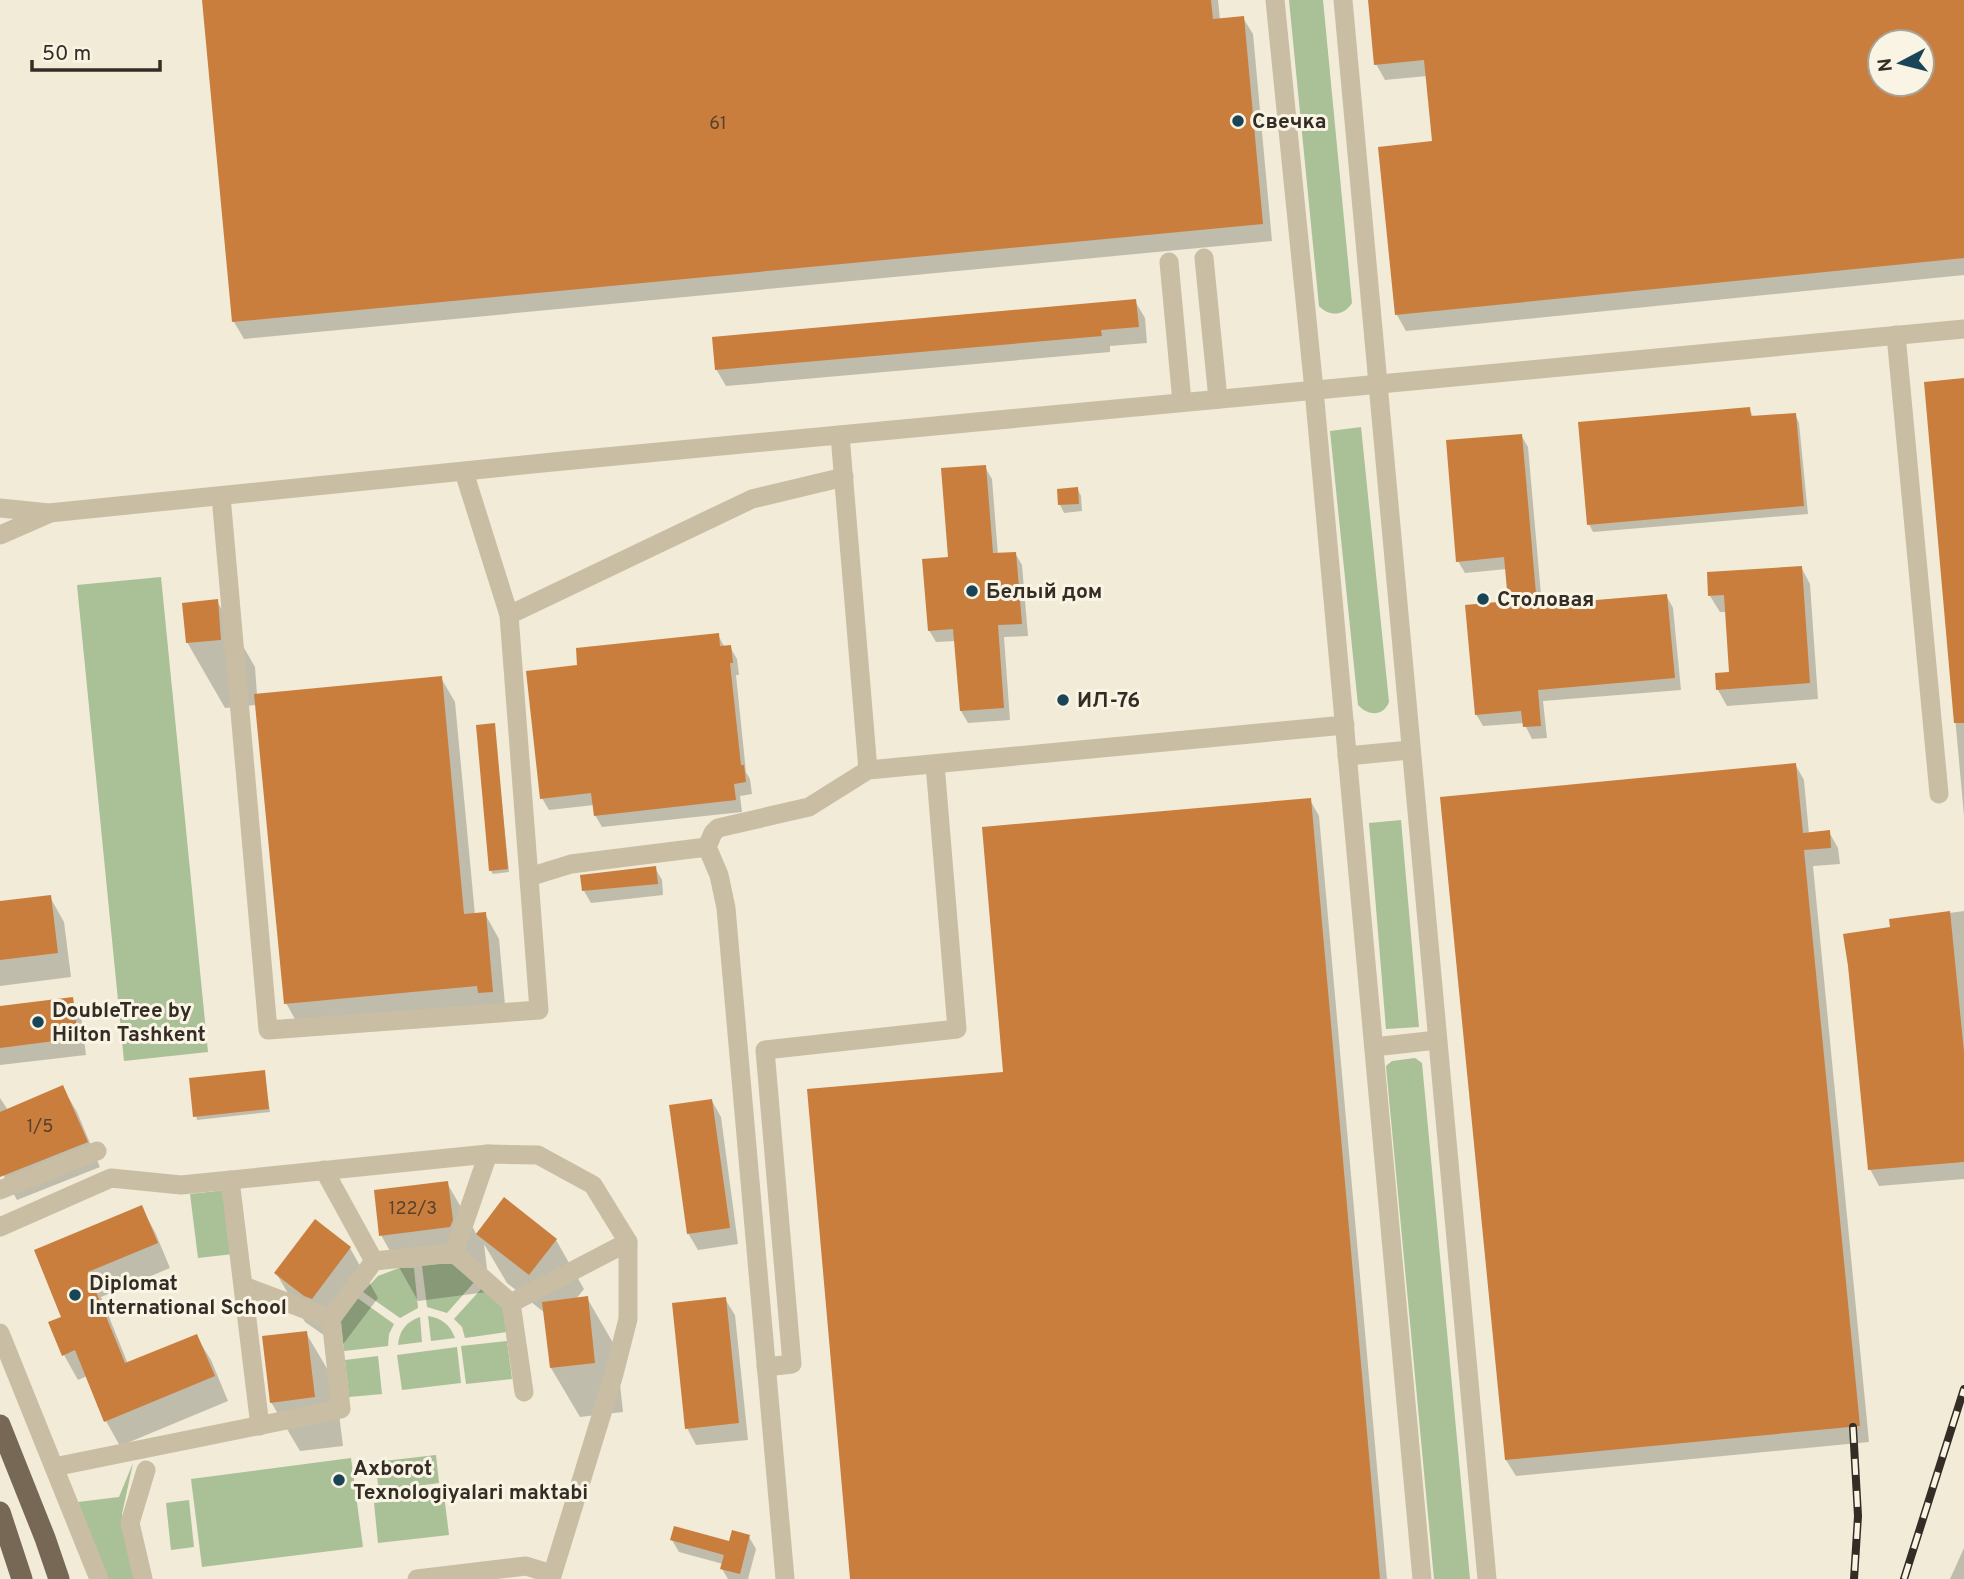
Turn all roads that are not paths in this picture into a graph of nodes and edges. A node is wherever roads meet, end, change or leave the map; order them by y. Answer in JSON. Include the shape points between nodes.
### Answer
{"nodes":[{"id":1,"x":1275,"y":0,"type":"edge"},
{"id":2,"x":1343,"y":0,"type":"edge"},
{"id":3,"x":1205,"y":258,"type":"dead end"},
{"id":4,"x":1169,"y":262,"type":"dead end"},
{"id":5,"x":1964,"y":329,"type":"edge"},
{"id":6,"x":1896,"y":335,"type":"junction"},
{"id":7,"x":1377,"y":384,"type":"junction"},
{"id":8,"x":1314,"y":390,"type":"junction"},
{"id":9,"x":1218,"y":399,"type":"junction"},
{"id":10,"x":1182,"y":402,"type":"junction"},
{"id":11,"x":840,"y":435,"type":"junction"},
{"id":12,"x":464,"y":472,"type":"junction"},
{"id":13,"x":844,"y":477,"type":"junction"},
{"id":14,"x":221,"y":496,"type":"junction"},
{"id":15,"x":0,"y":499,"type":"edge"},
{"id":16,"x":0,"y":508,"type":"edge"},
{"id":17,"x":49,"y":513,"type":"junction"},
{"id":18,"x":2,"y":535,"type":"edge"},
{"id":19,"x":509,"y":615,"type":"junction"},
{"id":20,"x":1345,"y":725,"type":"junction"},
{"id":21,"x":1410,"y":750,"type":"junction"},
{"id":22,"x":1347,"y":755,"type":"junction"},
{"id":23,"x":935,"y":764,"type":"junction"},
{"id":24,"x":868,"y":770,"type":"junction"},
{"id":25,"x":1938,"y":794,"type":"dead end"},
{"id":26,"x":708,"y":847,"type":"junction"},
{"id":27,"x":529,"y":877,"type":"junction"},
{"id":28,"x":1437,"y":1040,"type":"junction"},
{"id":29,"x":1374,"y":1047,"type":"junction"},
{"id":30,"x":97,"y":1151,"type":"dead end"},
{"id":31,"x":488,"y":1154,"type":"junction"},
{"id":32,"x":324,"y":1170,"type":"junction"},
{"id":33,"x":230,"y":1180,"type":"junction"},
{"id":34,"x":0,"y":1190,"type":"edge"},
{"id":35,"x":0,"y":1227,"type":"edge"},
{"id":36,"x":628,"y":1242,"type":"junction"},
{"id":37,"x":454,"y":1253,"type":"junction"},
{"id":38,"x":374,"y":1261,"type":"junction"},
{"id":39,"x":244,"y":1286,"type":"junction"},
{"id":40,"x":511,"y":1303,"type":"junction"},
{"id":41,"x":331,"y":1319,"type":"junction"},
{"id":42,"x":0,"y":1334,"type":"edge"},
{"id":43,"x":766,"y":1367,"type":"junction"},
{"id":44,"x":524,"y":1392,"type":"dead end"},
{"id":45,"x":0,"y":1425,"type":"edge"},
{"id":46,"x":260,"y":1426,"type":"junction"},
{"id":47,"x":54,"y":1467,"type":"junction"},
{"id":48,"x":146,"y":1470,"type":"dead end"},
{"id":49,"x":0,"y":1512,"type":"edge"},
{"id":50,"x":552,"y":1577,"type":"edge"},
{"id":51,"x":22,"y":1579,"type":"edge"},
{"id":52,"x":59,"y":1579,"type":"edge"},
{"id":53,"x":99,"y":1579,"type":"edge"},
{"id":54,"x":143,"y":1579,"type":"edge"},
{"id":55,"x":417,"y":1579,"type":"edge"},
{"id":56,"x":785,"y":1579,"type":"edge"},
{"id":57,"x":1422,"y":1579,"type":"edge"},
{"id":58,"x":1487,"y":1579,"type":"edge"}],
"edges":[{"from":1,"to":8,"type":"street"},
{"from":2,"to":7,"type":"street"},
{"from":3,"to":9,"type":"street"},
{"from":4,"to":10,"type":"street"},
{"from":5,"to":6,"type":"street"},
{"from":6,"to":7,"type":"street"},
{"from":6,"to":25,"type":"street"},
{"from":7,"to":8,"type":"street"},
{"from":7,"to":21,"type":"street"},
{"from":8,"to":9,"type":"street"},
{"from":8,"to":20,"type":"street"},
{"from":9,"to":10,"type":"street"},
{"from":10,"to":11,"type":"street"},
{"from":11,"to":12,"type":"street"},
{"from":11,"to":13,"type":"street"},
{"from":12,"to":14,"type":"street"},
{"from":12,"to":19,"type":"street"},
{"from":13,"to":19,"type":"street","via":[[752,499]]},
{"from":13,"to":24,"type":"street"},
{"from":14,"to":17,"type":"street"},
{"from":14,"to":27,"type":"street","via":[[268,1030],[539,1010]]},
{"from":15,"to":16,"type":"street"},
{"from":16,"to":17,"type":"street"},
{"from":16,"to":18,"type":"street"},
{"from":17,"to":18,"type":"street"},
{"from":19,"to":27,"type":"street"},
{"from":20,"to":22,"type":"street"},
{"from":20,"to":23,"type":"street"},
{"from":21,"to":22,"type":"street"},
{"from":21,"to":28,"type":"street"},
{"from":22,"to":29,"type":"street"},
{"from":23,"to":24,"type":"street"},
{"from":23,"to":43,"type":"street","via":[[957,1029],[765,1050],[792,1364]]},
{"from":24,"to":26,"type":"street","via":[[809,807],[718,828]]},
{"from":26,"to":27,"type":"street","via":[[571,864]]},
{"from":26,"to":43,"type":"street","via":[[726,908]]},
{"from":28,"to":29,"type":"street"},
{"from":28,"to":58,"type":"street"},
{"from":29,"to":57,"type":"street"},
{"from":30,"to":34,"type":"street"},
{"from":31,"to":32,"type":"street"},
{"from":31,"to":36,"type":"street","via":[[538,1155],[593,1185]]},
{"from":31,"to":37,"type":"street"},
{"from":32,"to":33,"type":"street"},
{"from":32,"to":38,"type":"street"},
{"from":33,"to":35,"type":"street","via":[[181,1185],[110,1178]]},
{"from":33,"to":39,"type":"street"},
{"from":36,"to":40,"type":"street"},
{"from":36,"to":50,"type":"street","via":[[628,1319]]},
{"from":37,"to":38,"type":"street"},
{"from":37,"to":40,"type":"street"},
{"from":38,"to":41,"type":"street"},
{"from":39,"to":41,"type":"street"},
{"from":39,"to":46,"type":"street"},
{"from":40,"to":44,"type":"street"},
{"from":41,"to":46,"type":"street","via":[[341,1409]]},
{"from":42,"to":47,"type":"street"},
{"from":43,"to":56,"type":"street"},
{"from":45,"to":52,"type":"main road"},
{"from":46,"to":47,"type":"street"},
{"from":47,"to":53,"type":"street"},
{"from":48,"to":54,"type":"street","via":[[130,1522]]},
{"from":49,"to":51,"type":"main road"},
{"from":50,"to":55,"type":"street","via":[[526,1566]]}]}
